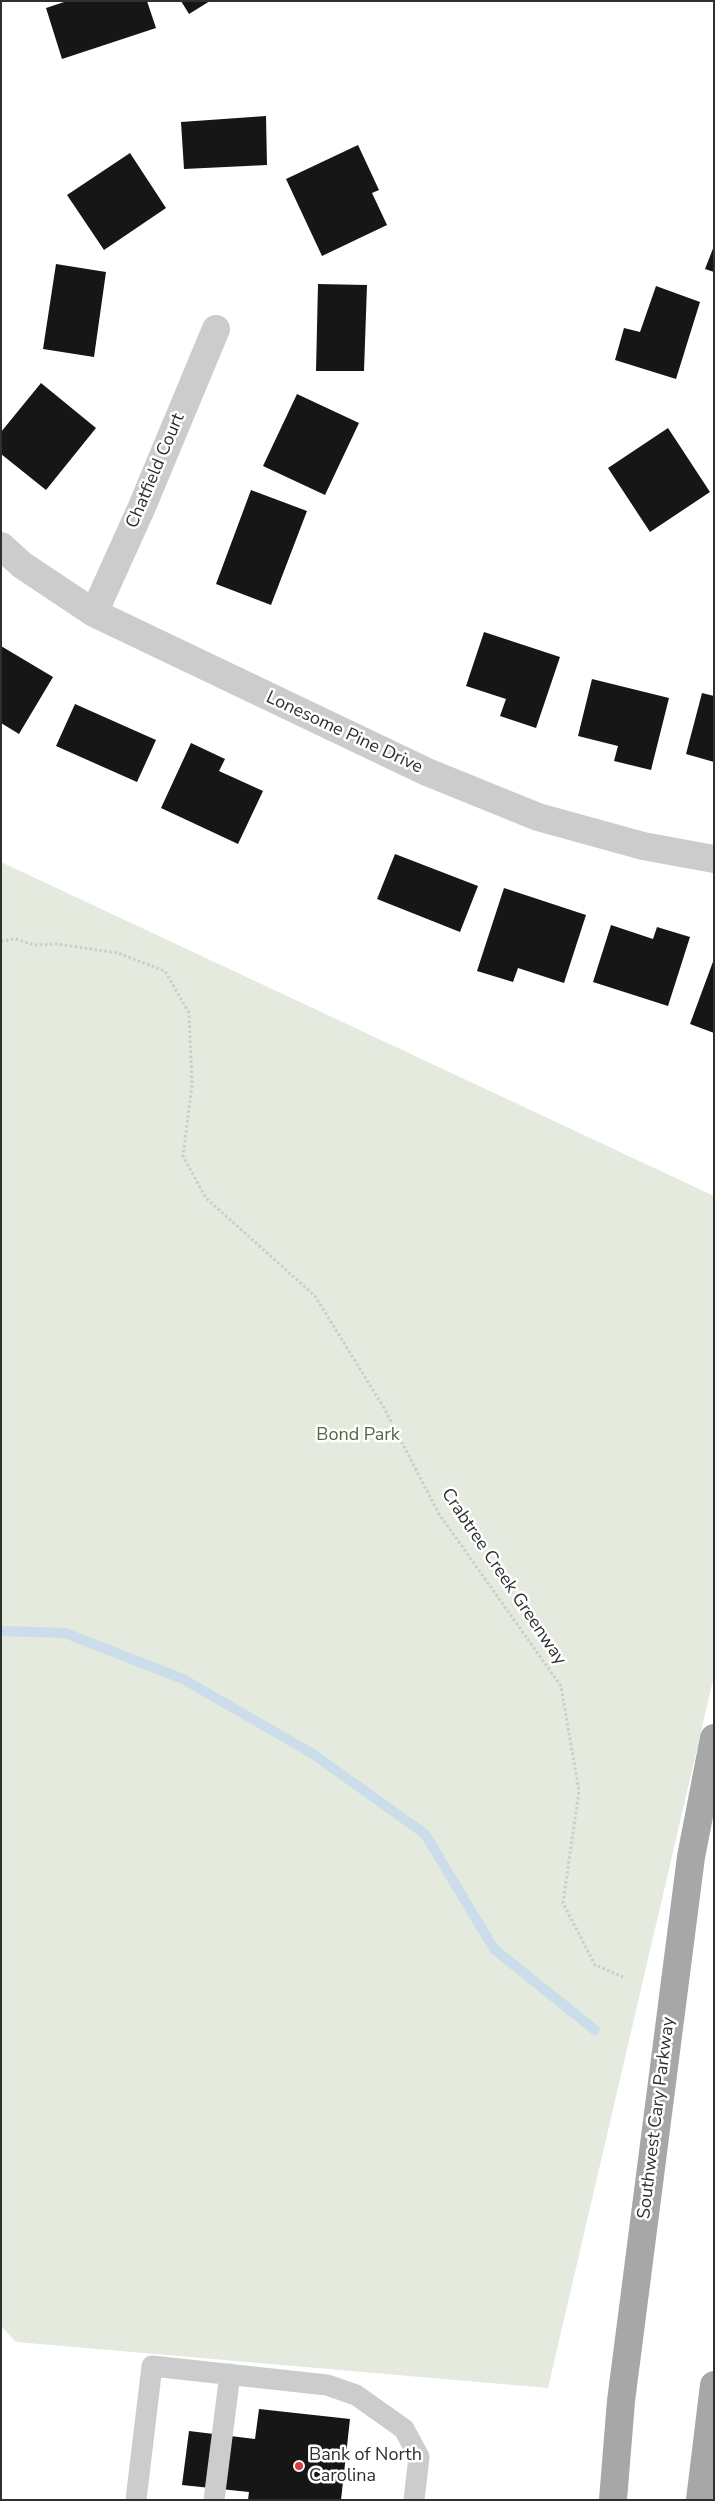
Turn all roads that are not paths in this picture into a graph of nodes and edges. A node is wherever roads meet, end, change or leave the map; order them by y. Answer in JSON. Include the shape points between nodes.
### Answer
{"nodes":[{"id":1,"x":216,"y":329,"type":"dead end"},
{"id":2,"x":1,"y":546,"type":"edge"},
{"id":3,"x":94,"y":613,"type":"junction"},
{"id":4,"x":714,"y":859,"type":"edge"},
{"id":5,"x":714,"y":1738,"type":"edge"},
{"id":6,"x":230,"y":2374,"type":"junction"},
{"id":7,"x":714,"y":2385,"type":"edge"},
{"id":8,"x":136,"y":2500,"type":"edge"},
{"id":9,"x":214,"y":2500,"type":"edge"},
{"id":10,"x":414,"y":2500,"type":"edge"},
{"id":11,"x":613,"y":2500,"type":"edge"},
{"id":12,"x":700,"y":2500,"type":"edge"}],
"edges":[{"from":1,"to":3,"type":"street","name":"Chatfield Court"},
{"from":2,"to":3,"type":"street","name":"Lonesome Pine Drive","via":[[30,570]]},
{"from":3,"to":4,"type":"street","name":"Lonesome Pine Drive","via":[[418,768],[538,817],[643,846]]},
{"from":5,"to":11,"type":"main road","name":"Southwest Cary Parkway","via":[[691,1857],[621,2400]]},
{"from":6,"to":8,"type":"lane","via":[[152,2366]]},
{"from":6,"to":9,"type":"lane"},
{"from":6,"to":10,"type":"lane","via":[[327,2385],[356,2396],[404,2429],[419,2457]]},
{"from":7,"to":12,"type":"main road"}]}
